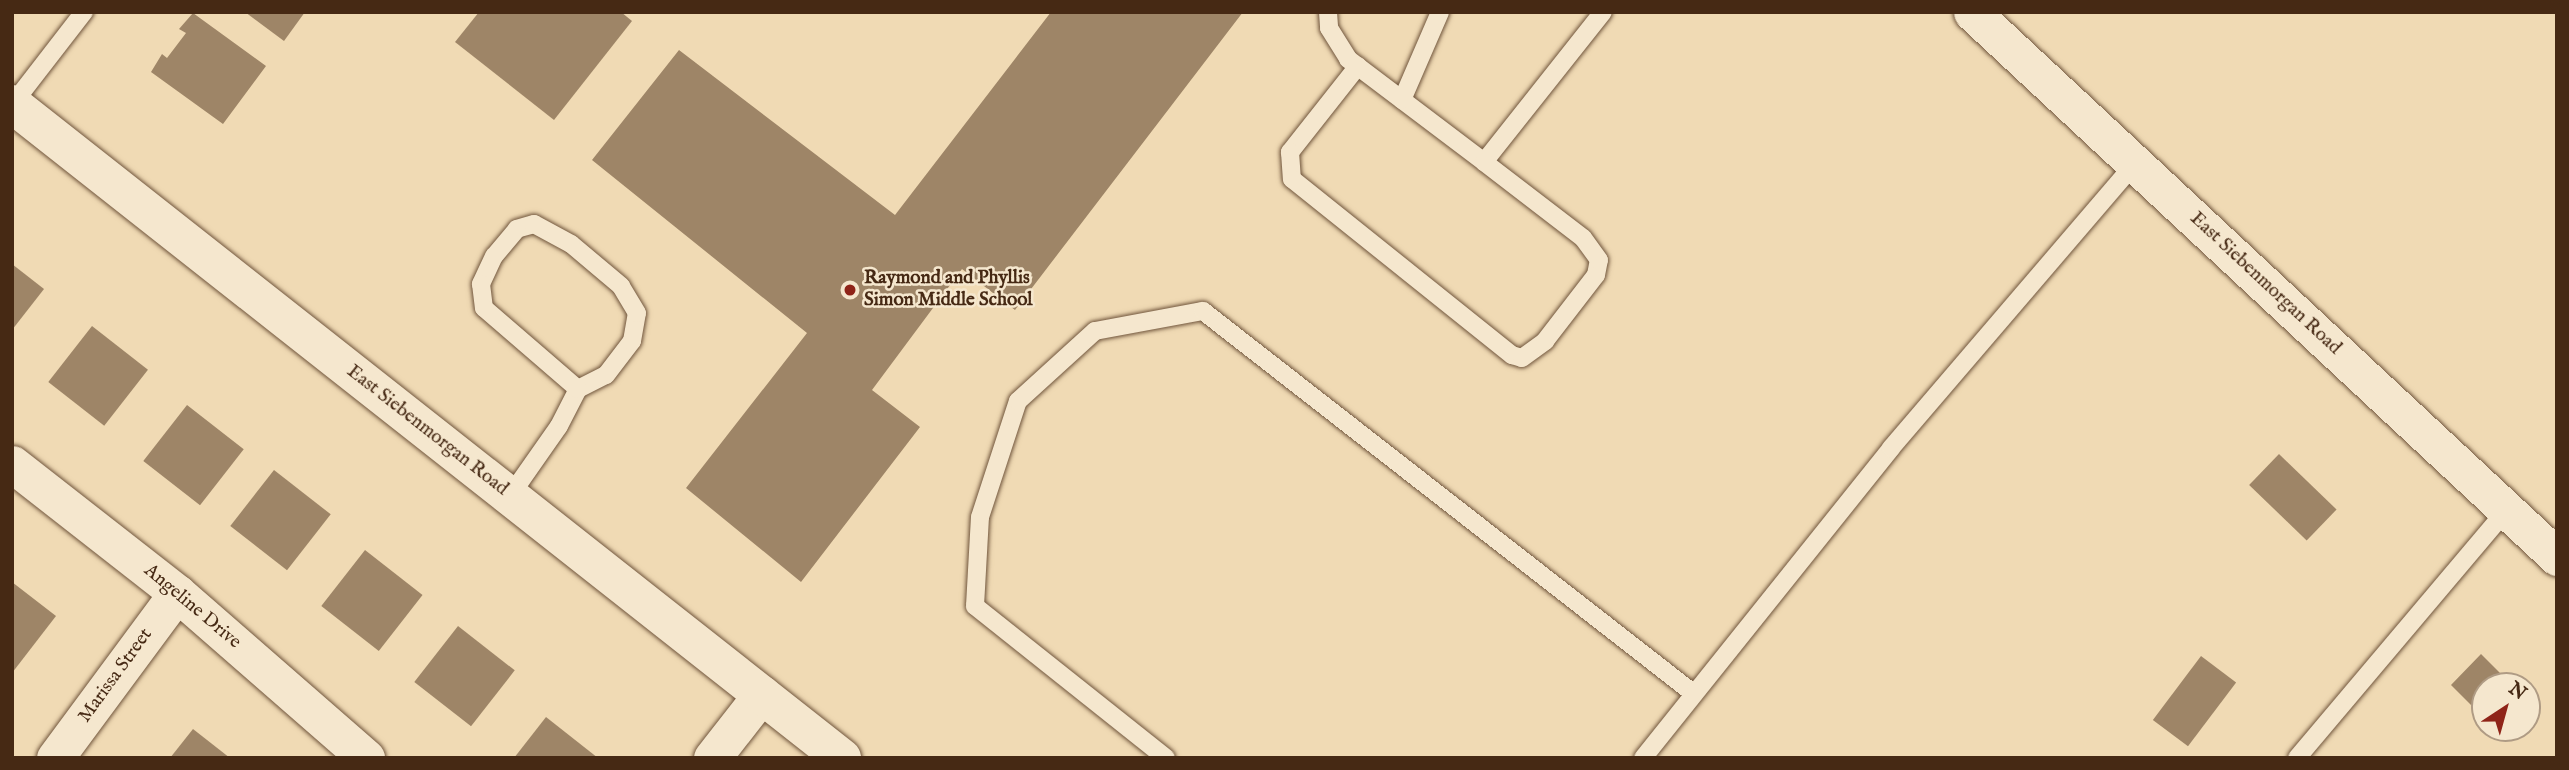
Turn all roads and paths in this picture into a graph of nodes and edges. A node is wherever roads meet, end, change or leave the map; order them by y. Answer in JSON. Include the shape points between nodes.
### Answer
{"nodes":[{"id":1,"x":84,"y":12,"type":"edge"},
{"id":2,"x":1328,"y":12,"type":"edge"},
{"id":3,"x":1440,"y":12,"type":"edge"},
{"id":4,"x":1603,"y":12,"type":"edge"},
{"id":5,"x":1972,"y":12,"type":"edge"},
{"id":6,"x":1358,"y":66,"type":"junction"},
{"id":7,"x":1402,"y":100,"type":"junction"},
{"id":8,"x":12,"y":104,"type":"edge"},
{"id":9,"x":1484,"y":162,"type":"junction"},
{"id":10,"x":2136,"y":162,"type":"junction"},
{"id":11,"x":578,"y":389,"type":"junction"},
{"id":12,"x":12,"y":464,"type":"edge"},
{"id":13,"x":510,"y":496,"type":"junction"},
{"id":14,"x":2505,"y":512,"type":"junction"},
{"id":15,"x":2557,"y":556,"type":"edge"},
{"id":16,"x":177,"y":593,"type":"junction"},
{"id":17,"x":1693,"y":693,"type":"junction"},
{"id":18,"x":762,"y":694,"type":"junction"},
{"id":19,"x":55,"y":758,"type":"edge"},
{"id":20,"x":366,"y":758,"type":"edge"},
{"id":21,"x":712,"y":758,"type":"edge"},
{"id":22,"x":842,"y":758,"type":"edge"},
{"id":23,"x":1166,"y":758,"type":"edge"},
{"id":24,"x":1643,"y":758,"type":"edge"},
{"id":25,"x":2297,"y":758,"type":"edge"}],
"edges":[{"from":1,"to":8,"type":"lane"},
{"from":2,"to":6,"type":"lane","via":[[1337,46]]},
{"from":3,"to":7,"type":"lane"},
{"from":4,"to":9,"type":"lane"},
{"from":5,"to":10,"type":"street","name":"East Siebenmorgan Road"},
{"from":6,"to":7,"type":"lane"},
{"from":6,"to":9,"type":"lane","via":[[1290,152],[1288,166],[1293,179],[1501,347],[1522,358],[1545,341],[1596,275],[1599,260],[1583,238]]},
{"from":7,"to":9,"type":"lane"},
{"from":8,"to":13,"type":"street","name":"East Siebenmorgan Road"},
{"from":10,"to":14,"type":"street","name":"East Siebenmorgan Road"},
{"from":10,"to":17,"type":"lane","via":[[1891,448]]},
{"from":11,"to":11,"type":"lane","via":[[606,375],[632,341],[637,313],[621,286],[571,244],[534,224],[517,229],[494,256],[481,284],[484,308]]},
{"from":11,"to":13,"type":"lane","via":[[559,426]]},
{"from":12,"to":16,"type":"street","name":"Angeline Drive"},
{"from":13,"to":18,"type":"street","name":"East Siebenmorgan Road"},
{"from":14,"to":15,"type":"street","name":"East Siebenmorgan Road"},
{"from":14,"to":25,"type":"lane"},
{"from":16,"to":19,"type":"street","name":"Marissa Street"},
{"from":16,"to":20,"type":"street","name":"Angeline Drive"},
{"from":17,"to":23,"type":"lane","via":[[1203,311],[1095,331],[1018,401],[980,517],[975,606]]},
{"from":17,"to":24,"type":"lane"},
{"from":18,"to":21,"type":"street"},
{"from":18,"to":22,"type":"street","name":"East Siebenmorgan Road"}]}
